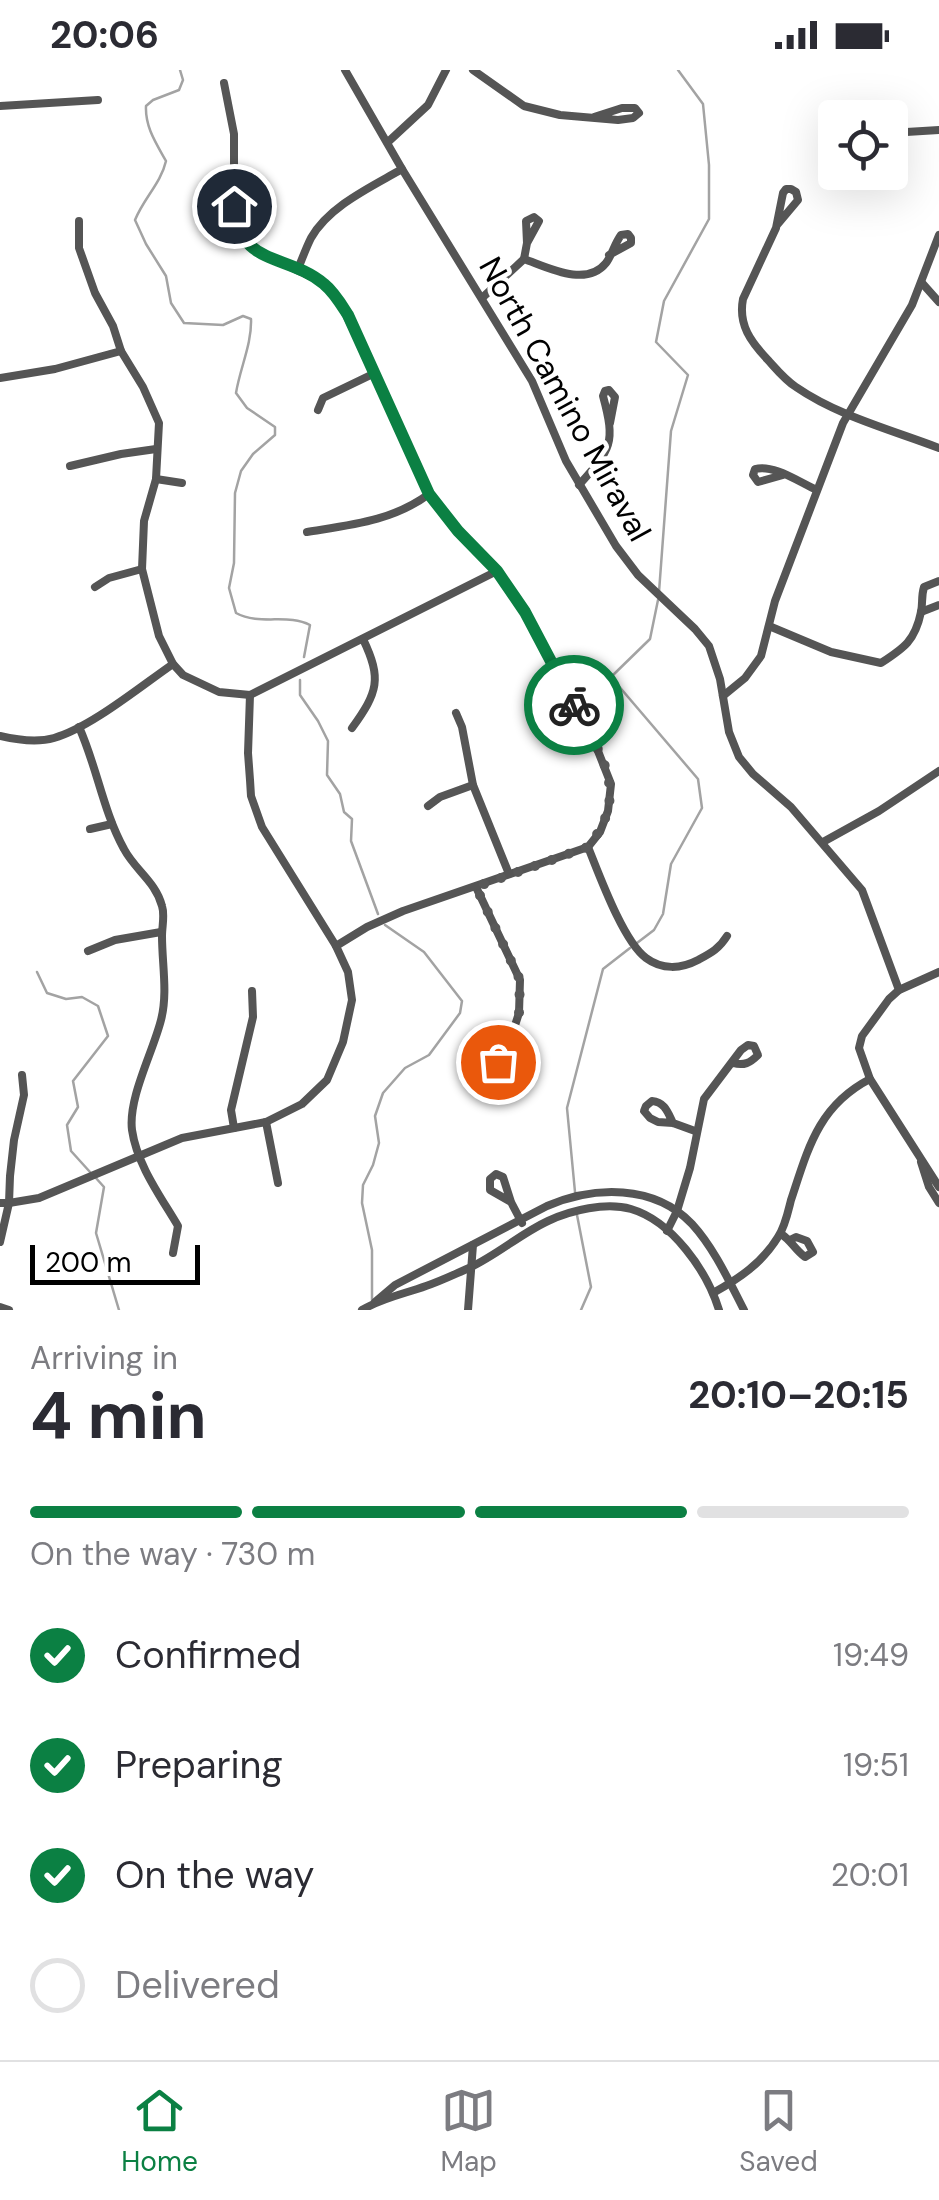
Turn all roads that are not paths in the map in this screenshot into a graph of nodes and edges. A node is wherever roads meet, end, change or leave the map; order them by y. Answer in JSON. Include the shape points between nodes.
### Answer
{"nodes":[{"id":1,"x":345,"y":70,"type":"edge"},
{"id":2,"x":446,"y":70,"type":"edge"},
{"id":3,"x":473,"y":70,"type":"edge"},
{"id":4,"x":224,"y":83,"type":"dead end"},
{"id":5,"x":98,"y":100,"type":"dead end"},
{"id":6,"x":0,"y":106,"type":"edge"},
{"id":7,"x":594,"y":117,"type":"junction"},
{"id":8,"x":939,"y":130,"type":"edge"},
{"id":9,"x":908,"y":132,"type":"edge"},
{"id":10,"x":388,"y":142,"type":"junction"},
{"id":11,"x":402,"y":169,"type":"junction"},
{"id":12,"x":80,"y":221,"type":"dead end"},
{"id":13,"x":777,"y":225,"type":"dead end"},
{"id":14,"x":939,"y":235,"type":"edge"},
{"id":15,"x":527,"y":242,"type":"dead end"},
{"id":16,"x":610,"y":255,"type":"dead end"},
{"id":17,"x":524,"y":259,"type":"junction"},
{"id":18,"x":298,"y":269,"type":"junction"},
{"id":19,"x":922,"y":283,"type":"junction"},
{"id":20,"x":482,"y":298,"type":"junction"},
{"id":21,"x":938,"y":299,"type":"edge"},
{"id":22,"x":121,"y":351,"type":"junction"},
{"id":23,"x":375,"y":373,"type":"junction"},
{"id":24,"x":0,"y":378,"type":"edge"},
{"id":25,"x":318,"y":410,"type":"dead end"},
{"id":26,"x":847,"y":414,"type":"junction"},
{"id":27,"x":610,"y":424,"type":"dead end"},
{"id":28,"x":939,"y":448,"type":"edge"},
{"id":29,"x":156,"y":449,"type":"junction"},
{"id":30,"x":70,"y":466,"type":"dead end"},
{"id":31,"x":784,"y":475,"type":"dead end"},
{"id":32,"x":156,"y":478,"type":"junction"},
{"id":33,"x":182,"y":483,"type":"dead end"},
{"id":34,"x":579,"y":485,"type":"junction"},
{"id":35,"x":817,"y":490,"type":"junction"},
{"id":36,"x":429,"y":494,"type":"junction"},
{"id":37,"x":307,"y":532,"type":"dead end"},
{"id":38,"x":142,"y":570,"type":"junction"},
{"id":39,"x":497,"y":571,"type":"junction"},
{"id":40,"x":939,"y":580,"type":"edge"},
{"id":41,"x":94,"y":587,"type":"dead end"},
{"id":42,"x":939,"y":605,"type":"edge"},
{"id":43,"x":921,"y":612,"type":"junction"},
{"id":44,"x":769,"y":626,"type":"junction"},
{"id":45,"x":363,"y":639,"type":"junction"},
{"id":46,"x":173,"y":664,"type":"junction"},
{"id":47,"x":250,"y":695,"type":"junction"},
{"id":48,"x":723,"y":696,"type":"junction"},
{"id":49,"x":456,"y":713,"type":"dead end"},
{"id":50,"x":79,"y":727,"type":"junction"},
{"id":51,"x":352,"y":728,"type":"dead end"},
{"id":52,"x":0,"y":736,"type":"edge"},
{"id":53,"x":939,"y":771,"type":"edge"},
{"id":54,"x":473,"y":784,"type":"junction"},
{"id":55,"x":428,"y":806,"type":"dead end"},
{"id":56,"x":112,"y":824,"type":"junction"},
{"id":57,"x":90,"y":829,"type":"dead end"},
{"id":58,"x":823,"y":842,"type":"junction"},
{"id":59,"x":588,"y":847,"type":"junction"},
{"id":60,"x":509,"y":874,"type":"junction"},
{"id":61,"x":476,"y":887,"type":"junction"},
{"id":62,"x":162,"y":932,"type":"junction"},
{"id":63,"x":727,"y":936,"type":"dead end"},
{"id":64,"x":336,"y":946,"type":"junction"},
{"id":65,"x":88,"y":952,"type":"dead end"},
{"id":66,"x":939,"y":972,"type":"edge"},
{"id":67,"x":899,"y":990,"type":"junction"},
{"id":68,"x":252,"y":991,"type":"dead end"},
{"id":69,"x":733,"y":1064,"type":"dead end"},
{"id":70,"x":22,"y":1074,"type":"dead end"},
{"id":71,"x":870,"y":1079,"type":"junction"},
{"id":72,"x":489,"y":1081,"type":"dead end"},
{"id":73,"x":266,"y":1122,"type":"junction"},
{"id":74,"x":672,"y":1123,"type":"dead end"},
{"id":75,"x":234,"y":1128,"type":"junction"},
{"id":76,"x":696,"y":1131,"type":"junction"},
{"id":77,"x":138,"y":1156,"type":"junction"},
{"id":78,"x":921,"y":1158,"type":"junction"},
{"id":79,"x":278,"y":1183,"type":"dead end"},
{"id":80,"x":939,"y":1187,"type":"edge"},
{"id":81,"x":511,"y":1202,"type":"dead end"},
{"id":82,"x":5,"y":1203,"type":"edge"},
{"id":83,"x":939,"y":1203,"type":"edge"},
{"id":84,"x":676,"y":1211,"type":"junction"},
{"id":85,"x":521,"y":1220,"type":"junction"},
{"id":86,"x":667,"y":1230,"type":"junction"},
{"id":87,"x":527,"y":1232,"type":"junction"},
{"id":88,"x":781,"y":1234,"type":"junction"},
{"id":89,"x":790,"y":1240,"type":"dead end"},
{"id":90,"x":0,"y":1242,"type":"edge"},
{"id":91,"x":474,"y":1245,"type":"junction"},
{"id":92,"x":173,"y":1253,"type":"dead end"},
{"id":93,"x":472,"y":1267,"type":"junction"},
{"id":94,"x":730,"y":1283,"type":"junction"},
{"id":95,"x":714,"y":1293,"type":"junction"},
{"id":96,"x":375,"y":1302,"type":"junction"},
{"id":97,"x":0,"y":1308,"type":"edge"},
{"id":98,"x":9,"y":1310,"type":"edge"},
{"id":99,"x":362,"y":1310,"type":"edge"},
{"id":100,"x":468,"y":1310,"type":"edge"},
{"id":101,"x":719,"y":1310,"type":"edge"},
{"id":102,"x":744,"y":1310,"type":"edge"}],
"edges":[{"from":1,"to":10,"type":"street","name":"North Camino Miraval"},
{"from":2,"to":10,"type":"street","via":[[428,105]]},
{"from":3,"to":7,"type":"street","via":[[524,106]]},
{"from":4,"to":18,"type":"street","via":[[234,134],[236,227],[258,252]]},
{"from":5,"to":6,"type":"street"},
{"from":7,"to":7,"type":"street","via":[[622,108],[639,114],[618,120]]},
{"from":8,"to":9,"type":"street"},
{"from":10,"to":11,"type":"street","name":"North Camino Miraval"},
{"from":11,"to":18,"type":"street","via":[[325,219]]},
{"from":11,"to":20,"type":"street","name":"North Camino Miraval"},
{"from":12,"to":22,"type":"street","via":[[79,248]]},
{"from":13,"to":26,"type":"street","via":[[743,299],[745,330],[793,385]]},
{"from":14,"to":19,"type":"street"},
{"from":15,"to":17,"type":"street"},
{"from":16,"to":17,"type":"street","via":[[588,274]]},
{"from":17,"to":20,"type":"street"},
{"from":18,"to":23,"type":"street","via":[[338,299]]},
{"from":19,"to":21,"type":"street"},
{"from":19,"to":26,"type":"street"},
{"from":20,"to":34,"type":"street","name":"North Camino Miraval","via":[[538,392]]},
{"from":22,"to":24,"type":"street"},
{"from":22,"to":29,"type":"street","via":[[159,423]]},
{"from":23,"to":25,"type":"street","via":[[324,398]]},
{"from":23,"to":36,"type":"street"},
{"from":26,"to":28,"type":"street"},
{"from":26,"to":35,"type":"street"},
{"from":27,"to":34,"type":"street","via":[[606,452]]},
{"from":29,"to":30,"type":"street"},
{"from":29,"to":32,"type":"street"},
{"from":31,"to":35,"type":"street"},
{"from":32,"to":33,"type":"street"},
{"from":32,"to":38,"type":"street","via":[[144,521]]},
{"from":34,"to":48,"type":"street","name":"North Camino Miraval","via":[[631,566],[705,640]]},
{"from":35,"to":44,"type":"street"},
{"from":36,"to":37,"type":"street","via":[[377,520]]},
{"from":36,"to":39,"type":"street"},
{"from":38,"to":41,"type":"street"},
{"from":38,"to":46,"type":"street"},
{"from":39,"to":45,"type":"street"},
{"from":39,"to":59,"type":"street","via":[[534,629],[611,784],[608,811]]},
{"from":40,"to":43,"type":"street","via":[[924,588]]},
{"from":42,"to":43,"type":"street"},
{"from":43,"to":44,"type":"street","via":[[908,645],[881,664]]},
{"from":44,"to":48,"type":"street","via":[[758,662]]},
{"from":45,"to":47,"type":"street"},
{"from":45,"to":51,"type":"street","via":[[377,681]]},
{"from":46,"to":47,"type":"street","via":[[219,692]]},
{"from":46,"to":50,"type":"street"},
{"from":47,"to":64,"type":"street","via":[[251,796],[262,827]]},
{"from":48,"to":58,"type":"street","name":"North Camino Miraval","via":[[742,763]]},
{"from":49,"to":54,"type":"street"},
{"from":50,"to":52,"type":"street","via":[[52,739]]},
{"from":50,"to":56,"type":"street"},
{"from":53,"to":58,"type":"street"},
{"from":54,"to":55,"type":"street"},
{"from":54,"to":60,"type":"street"},
{"from":56,"to":57,"type":"street"},
{"from":56,"to":62,"type":"street","via":[[154,887],[163,909]]},
{"from":58,"to":67,"type":"street","name":"North Camino Miraval","via":[[862,890]]},
{"from":59,"to":60,"type":"street"},
{"from":59,"to":63,"type":"street","via":[[619,921],[644,958],[668,968],[690,965]]},
{"from":60,"to":61,"type":"street"},
{"from":61,"to":64,"type":"street","via":[[403,911]]},
{"from":61,"to":72,"type":"street","via":[[520,980],[519,1013]]},
{"from":62,"to":65,"type":"street"},
{"from":62,"to":77,"type":"street","via":[[162,1016],[131,1127]]},
{"from":64,"to":73,"type":"street","via":[[352,1000],[343,1042],[327,1080],[302,1104]]},
{"from":66,"to":67,"type":"street"},
{"from":67,"to":71,"type":"street","via":[[859,1043]]},
{"from":68,"to":75,"type":"street","via":[[253,1017],[231,1110]]},
{"from":69,"to":76,"type":"street","via":[[704,1099]]},
{"from":70,"to":82,"type":"street"},
{"from":71,"to":78,"type":"street"},
{"from":71,"to":88,"type":"street","via":[[820,1123]]},
{"from":73,"to":75,"type":"street"},
{"from":73,"to":79,"type":"street"},
{"from":74,"to":76,"type":"street"},
{"from":75,"to":77,"type":"street"},
{"from":76,"to":84,"type":"street"},
{"from":77,"to":82,"type":"street","via":[[39,1198]]},
{"from":77,"to":92,"type":"street","via":[[178,1226]]},
{"from":78,"to":80,"type":"street"},
{"from":78,"to":83,"type":"street"},
{"from":81,"to":85,"type":"street"},
{"from":82,"to":90,"type":"street"},
{"from":84,"to":85,"type":"street","via":[[618,1190],[562,1200]]},
{"from":84,"to":86,"type":"street"},
{"from":84,"to":94,"type":"street","via":[[702,1237]]},
{"from":85,"to":87,"type":"street"},
{"from":85,"to":91,"type":"street"},
{"from":86,"to":87,"type":"street","via":[[627,1208],[592,1208]]},
{"from":86,"to":95,"type":"street"},
{"from":87,"to":93,"type":"street"},
{"from":88,"to":89,"type":"street"},
{"from":88,"to":94,"type":"street","via":[[754,1268]]},
{"from":91,"to":93,"type":"street"},
{"from":91,"to":96,"type":"street","via":[[394,1284]]},
{"from":93,"to":96,"type":"street"},
{"from":93,"to":100,"type":"street"},
{"from":94,"to":95,"type":"street"},
{"from":94,"to":102,"type":"street"},
{"from":95,"to":101,"type":"street"},
{"from":96,"to":99,"type":"street"},
{"from":97,"to":98,"type":"street"}]}
